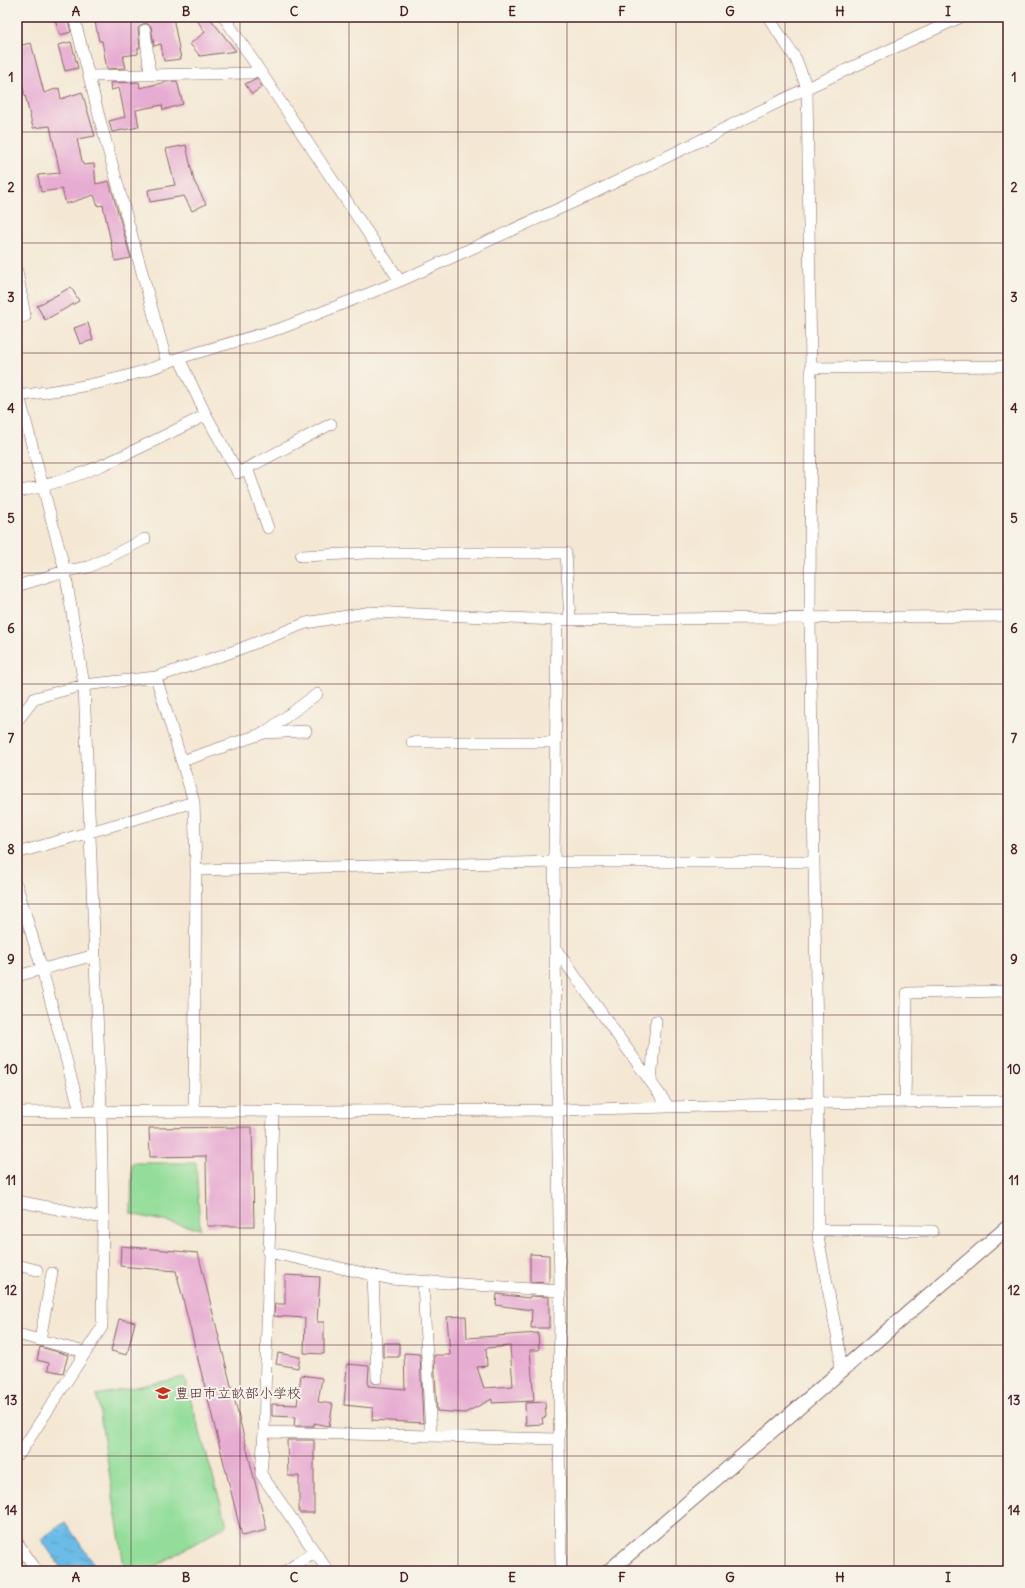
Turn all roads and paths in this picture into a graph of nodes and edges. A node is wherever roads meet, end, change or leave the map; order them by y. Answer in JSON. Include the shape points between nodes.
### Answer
{"nodes":[{"id":1,"x":74,"y":17,"type":"edge"},
{"id":2,"x":768,"y":17,"type":"edge"},
{"id":3,"x":960,"y":17,"type":"edge"},
{"id":4,"x":226,"y":18,"type":"edge"},
{"id":5,"x":145,"y":30,"type":"dead end"},
{"id":6,"x":258,"y":69,"type":"junction"},
{"id":7,"x":150,"y":74,"type":"junction"},
{"id":8,"x":89,"y":76,"type":"junction"},
{"id":9,"x":807,"y":88,"type":"junction"},
{"id":10,"x":17,"y":271,"type":"edge"},
{"id":11,"x":400,"y":281,"type":"junction"},
{"id":12,"x":17,"y":319,"type":"edge"},
{"id":13,"x":179,"y":358,"type":"junction"},
{"id":14,"x":167,"y":364,"type":"junction"},
{"id":15,"x":1008,"y":366,"type":"edge"},
{"id":16,"x":811,"y":368,"type":"junction"},
{"id":17,"x":18,"y":393,"type":"edge"},
{"id":18,"x":206,"y":415,"type":"junction"},
{"id":19,"x":331,"y":424,"type":"dead end"},
{"id":20,"x":246,"y":468,"type":"junction"},
{"id":21,"x":43,"y":487,"type":"junction"},
{"id":22,"x":17,"y":492,"type":"edge"},
{"id":23,"x":268,"y":528,"type":"dead end"},
{"id":24,"x":144,"y":539,"type":"dead end"},
{"id":25,"x":301,"y":556,"type":"dead end"},
{"id":26,"x":65,"y":571,"type":"junction"},
{"id":27,"x":17,"y":586,"type":"edge"},
{"id":28,"x":1008,"y":616,"type":"edge"},
{"id":29,"x":810,"y":619,"type":"junction"},
{"id":30,"x":557,"y":620,"type":"junction"},
{"id":31,"x":570,"y":620,"type":"junction"},
{"id":32,"x":156,"y":676,"type":"junction"},
{"id":33,"x":84,"y":685,"type":"junction"},
{"id":34,"x":317,"y":694,"type":"dead end"},
{"id":35,"x":17,"y":721,"type":"edge"},
{"id":36,"x":306,"y":731,"type":"dead end"},
{"id":37,"x":264,"y":733,"type":"junction"},
{"id":38,"x":412,"y":742,"type":"dead end"},
{"id":39,"x":556,"y":742,"type":"junction"},
{"id":40,"x":182,"y":761,"type":"junction"},
{"id":41,"x":194,"y":802,"type":"junction"},
{"id":42,"x":90,"y":833,"type":"junction"},
{"id":43,"x":17,"y":853,"type":"edge"},
{"id":44,"x":554,"y":862,"type":"junction"},
{"id":45,"x":814,"y":862,"type":"junction"},
{"id":46,"x":196,"y":870,"type":"junction"},
{"id":47,"x":17,"y":886,"type":"edge"},
{"id":48,"x":555,"y":948,"type":"junction"},
{"id":49,"x":95,"y":955,"type":"junction"},
{"id":50,"x":42,"y":969,"type":"junction"},
{"id":51,"x":17,"y":976,"type":"edge"},
{"id":52,"x":1008,"y":991,"type":"edge"},
{"id":53,"x":656,"y":1021,"type":"dead end"},
{"id":54,"x":651,"y":1082,"type":"junction"},
{"id":55,"x":1008,"y":1101,"type":"edge"},
{"id":56,"x":905,"y":1102,"type":"junction"},
{"id":57,"x":818,"y":1103,"type":"junction"},
{"id":58,"x":668,"y":1106,"type":"junction"},
{"id":59,"x":558,"y":1110,"type":"junction"},
{"id":60,"x":80,"y":1111,"type":"junction"},
{"id":61,"x":101,"y":1111,"type":"junction"},
{"id":62,"x":17,"y":1112,"type":"edge"},
{"id":63,"x":194,"y":1112,"type":"junction"},
{"id":64,"x":273,"y":1112,"type":"junction"},
{"id":65,"x":17,"y":1201,"type":"edge"},
{"id":66,"x":103,"y":1218,"type":"junction"},
{"id":67,"x":1008,"y":1227,"type":"edge"},
{"id":68,"x":818,"y":1230,"type":"junction"},
{"id":69,"x":933,"y":1231,"type":"dead end"},
{"id":70,"x":268,"y":1252,"type":"junction"},
{"id":71,"x":17,"y":1265,"type":"edge"},
{"id":72,"x":37,"y":1270,"type":"dead end"},
{"id":73,"x":52,"y":1273,"type":"dead end"},
{"id":74,"x":373,"y":1275,"type":"junction"},
{"id":75,"x":423,"y":1282,"type":"junction"},
{"id":76,"x":560,"y":1291,"type":"junction"},
{"id":77,"x":17,"y":1334,"type":"edge"},
{"id":78,"x":40,"y":1340,"type":"junction"},
{"id":79,"x":85,"y":1352,"type":"junction"},
{"id":80,"x":839,"y":1374,"type":"junction"},
{"id":81,"x":377,"y":1378,"type":"dead end"},
{"id":82,"x":264,"y":1432,"type":"junction"},
{"id":83,"x":432,"y":1436,"type":"junction"},
{"id":84,"x":559,"y":1439,"type":"junction"},
{"id":85,"x":17,"y":1455,"type":"edge"},
{"id":86,"x":17,"y":1542,"type":"edge"},
{"id":87,"x":314,"y":1552,"type":"junction"},
{"id":88,"x":37,"y":1571,"type":"edge"},
{"id":89,"x":286,"y":1571,"type":"edge"},
{"id":90,"x":328,"y":1571,"type":"edge"},
{"id":91,"x":561,"y":1571,"type":"edge"},
{"id":92,"x":609,"y":1571,"type":"edge"}],
"edges":[{"from":1,"to":8,"type":"street"},
{"from":2,"to":9,"type":"street","via":[[796,59]]},
{"from":3,"to":9,"type":"street"},
{"from":4,"to":6,"type":"street"},
{"from":5,"to":7,"type":"street"},
{"from":6,"to":7,"type":"street","via":[[252,73]]},
{"from":6,"to":11,"type":"street"},
{"from":7,"to":8,"type":"street"},
{"from":8,"to":14,"type":"street"},
{"from":9,"to":11,"type":"street","via":[[587,196]]},
{"from":9,"to":16,"type":"street"},
{"from":10,"to":12,"type":"street","via":[[25,316]]},
{"from":11,"to":13,"type":"street","via":[[282,328]]},
{"from":13,"to":14,"type":"street"},
{"from":13,"to":18,"type":"street"},
{"from":14,"to":17,"type":"street","via":[[90,386]]},
{"from":15,"to":16,"type":"street"},
{"from":16,"to":29,"type":"street"},
{"from":17,"to":21,"type":"street"},
{"from":18,"to":20,"type":"street","via":[[238,473]]},
{"from":18,"to":21,"type":"street","via":[[101,467]]},
{"from":19,"to":20,"type":"street"},
{"from":20,"to":23,"type":"street"},
{"from":21,"to":22,"type":"street"},
{"from":21,"to":26,"type":"street"},
{"from":24,"to":26,"type":"street","via":[[89,567]]},
{"from":25,"to":31,"type":"street","via":[[367,553],[566,553]]},
{"from":26,"to":27,"type":"street"},
{"from":26,"to":33,"type":"street"},
{"from":28,"to":29,"type":"street"},
{"from":29,"to":31,"type":"street"},
{"from":29,"to":45,"type":"street"},
{"from":30,"to":31,"type":"street"},
{"from":30,"to":32,"type":"street","via":[[371,612],[306,623],[232,652]]},
{"from":30,"to":39,"type":"street"},
{"from":32,"to":33,"type":"street"},
{"from":32,"to":40,"type":"street"},
{"from":33,"to":35,"type":"street","via":[[35,698]]},
{"from":33,"to":42,"type":"street"},
{"from":34,"to":37,"type":"street"},
{"from":36,"to":37,"type":"street"},
{"from":37,"to":40,"type":"street"},
{"from":38,"to":39,"type":"street"},
{"from":39,"to":44,"type":"street"},
{"from":40,"to":41,"type":"street"},
{"from":41,"to":42,"type":"street"},
{"from":41,"to":46,"type":"street"},
{"from":42,"to":43,"type":"street"},
{"from":42,"to":49,"type":"street"},
{"from":44,"to":45,"type":"street"},
{"from":44,"to":46,"type":"street"},
{"from":44,"to":48,"type":"street"},
{"from":45,"to":57,"type":"street"},
{"from":46,"to":63,"type":"street"},
{"from":47,"to":50,"type":"street"},
{"from":48,"to":54,"type":"street"},
{"from":48,"to":59,"type":"street"},
{"from":49,"to":50,"type":"street"},
{"from":49,"to":61,"type":"street"},
{"from":50,"to":51,"type":"street"},
{"from":50,"to":60,"type":"street"},
{"from":52,"to":56,"type":"street","via":[[907,994]]},
{"from":53,"to":54,"type":"street"},
{"from":54,"to":58,"type":"street"},
{"from":55,"to":56,"type":"street"},
{"from":56,"to":57,"type":"street"},
{"from":57,"to":58,"type":"street"},
{"from":57,"to":68,"type":"street"},
{"from":58,"to":59,"type":"street"},
{"from":59,"to":64,"type":"street"},
{"from":59,"to":76,"type":"street"},
{"from":60,"to":61,"type":"street"},
{"from":60,"to":62,"type":"street"},
{"from":61,"to":63,"type":"street"},
{"from":61,"to":66,"type":"street"},
{"from":63,"to":64,"type":"street"},
{"from":64,"to":70,"type":"street"},
{"from":65,"to":66,"type":"street"},
{"from":66,"to":79,"type":"street","via":[[102,1327]]},
{"from":67,"to":80,"type":"street"},
{"from":68,"to":69,"type":"street"},
{"from":68,"to":80,"type":"street","via":[[840,1351]]},
{"from":70,"to":74,"type":"street"},
{"from":70,"to":82,"type":"street"},
{"from":71,"to":72,"type":"street"},
{"from":73,"to":78,"type":"street"},
{"from":74,"to":75,"type":"street","via":[[391,1280]]},
{"from":74,"to":81,"type":"street"},
{"from":75,"to":76,"type":"street"},
{"from":75,"to":83,"type":"street"},
{"from":76,"to":84,"type":"street"},
{"from":77,"to":78,"type":"street"},
{"from":78,"to":79,"type":"street"},
{"from":79,"to":85,"type":"street"},
{"from":80,"to":92,"type":"street"},
{"from":82,"to":83,"type":"street"},
{"from":82,"to":87,"type":"street","via":[[261,1474]]},
{"from":83,"to":84,"type":"street"},
{"from":84,"to":91,"type":"street"},
{"from":86,"to":88,"type":"street"},
{"from":87,"to":89,"type":"street"},
{"from":87,"to":90,"type":"street"}]}
